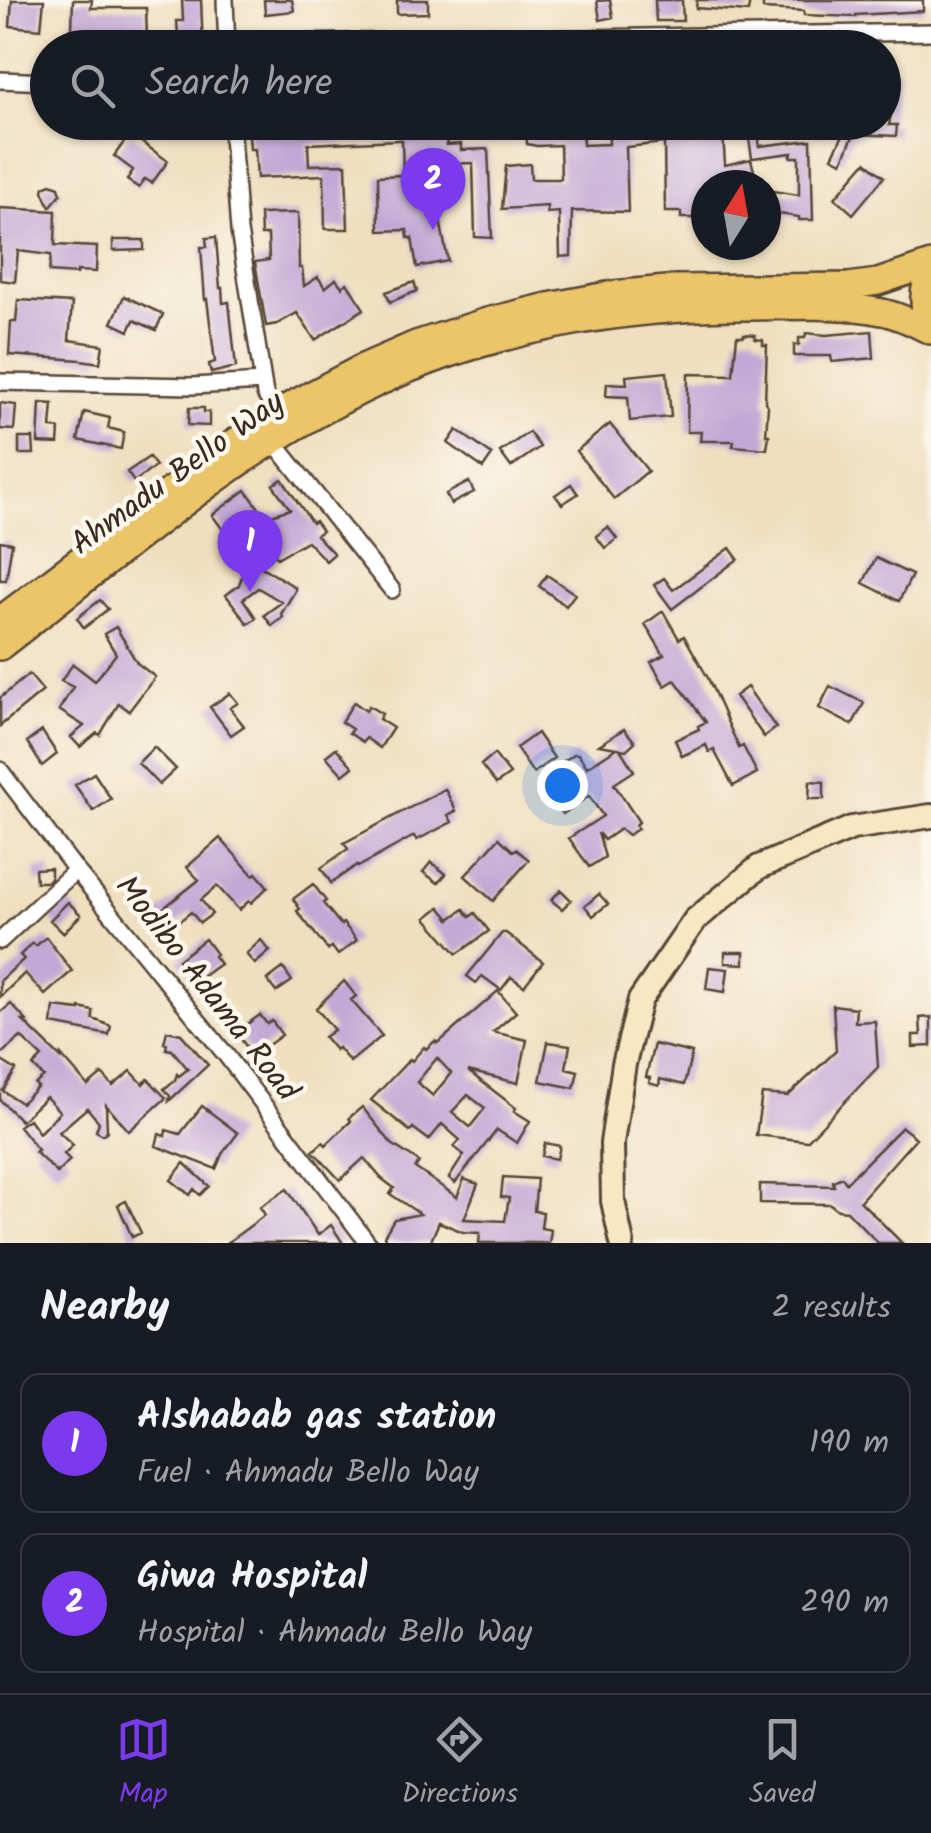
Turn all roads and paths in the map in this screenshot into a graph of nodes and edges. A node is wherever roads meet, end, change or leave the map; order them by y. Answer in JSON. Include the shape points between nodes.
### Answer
{"nodes":[{"id":1,"x":225,"y":0,"type":"edge"},
{"id":2,"x":226,"y":30,"type":"edge"},
{"id":3,"x":931,"y":32,"type":"edge"},
{"id":4,"x":901,"y":33,"type":"edge"},
{"id":5,"x":0,"y":80,"type":"edge"},
{"id":6,"x":30,"y":81,"type":"edge"},
{"id":7,"x":232,"y":140,"type":"edge"},
{"id":8,"x":931,"y":268,"type":"edge"},
{"id":9,"x":931,"y":328,"type":"edge"},
{"id":10,"x":0,"y":382,"type":"edge"},
{"id":11,"x":263,"y":382,"type":"junction"},
{"id":12,"x":277,"y":414,"type":"junction"},
{"id":13,"x":273,"y":442,"type":"junction"},
{"id":14,"x":392,"y":590,"type":"dead end"},
{"id":15,"x":0,"y":620,"type":"edge"},
{"id":16,"x":0,"y":647,"type":"edge"},
{"id":17,"x":0,"y":770,"type":"edge"},
{"id":18,"x":931,"y":816,"type":"edge"},
{"id":19,"x":76,"y":870,"type":"junction"},
{"id":20,"x":0,"y":941,"type":"edge"},
{"id":21,"x":368,"y":1243,"type":"edge"},
{"id":22,"x":622,"y":1243,"type":"edge"}],
"edges":[{"from":1,"to":2,"type":"street"},
{"from":3,"to":4,"type":"street"},
{"from":5,"to":6,"type":"street"},
{"from":7,"to":11,"type":"street"},
{"from":8,"to":9,"type":"main road","via":[[924,290]]},
{"from":8,"to":12,"type":"main road","name":"Ahmadu Bello Way","via":[[878,282],[677,288],[548,306],[416,344]]},
{"from":9,"to":13,"type":"main road","name":"Ahmadu Bello Way","via":[[856,308],[638,311],[434,360]]},
{"from":10,"to":11,"type":"street"},
{"from":11,"to":12,"type":"street"},
{"from":12,"to":15,"type":"main road","name":"Ahmadu Bello Way"},
{"from":13,"to":14,"type":"street"},
{"from":13,"to":16,"type":"main road","name":"Ahmadu Bello Way"},
{"from":17,"to":19,"type":"street","name":"Modibo Adama Road"},
{"from":18,"to":22,"type":"main road","via":[[852,828],[759,868],[695,920],[640,1000],[624,1064],[612,1143],[612,1200]]},
{"from":19,"to":20,"type":"street"},
{"from":19,"to":21,"type":"street","name":"Modibo Adama Road"}]}
